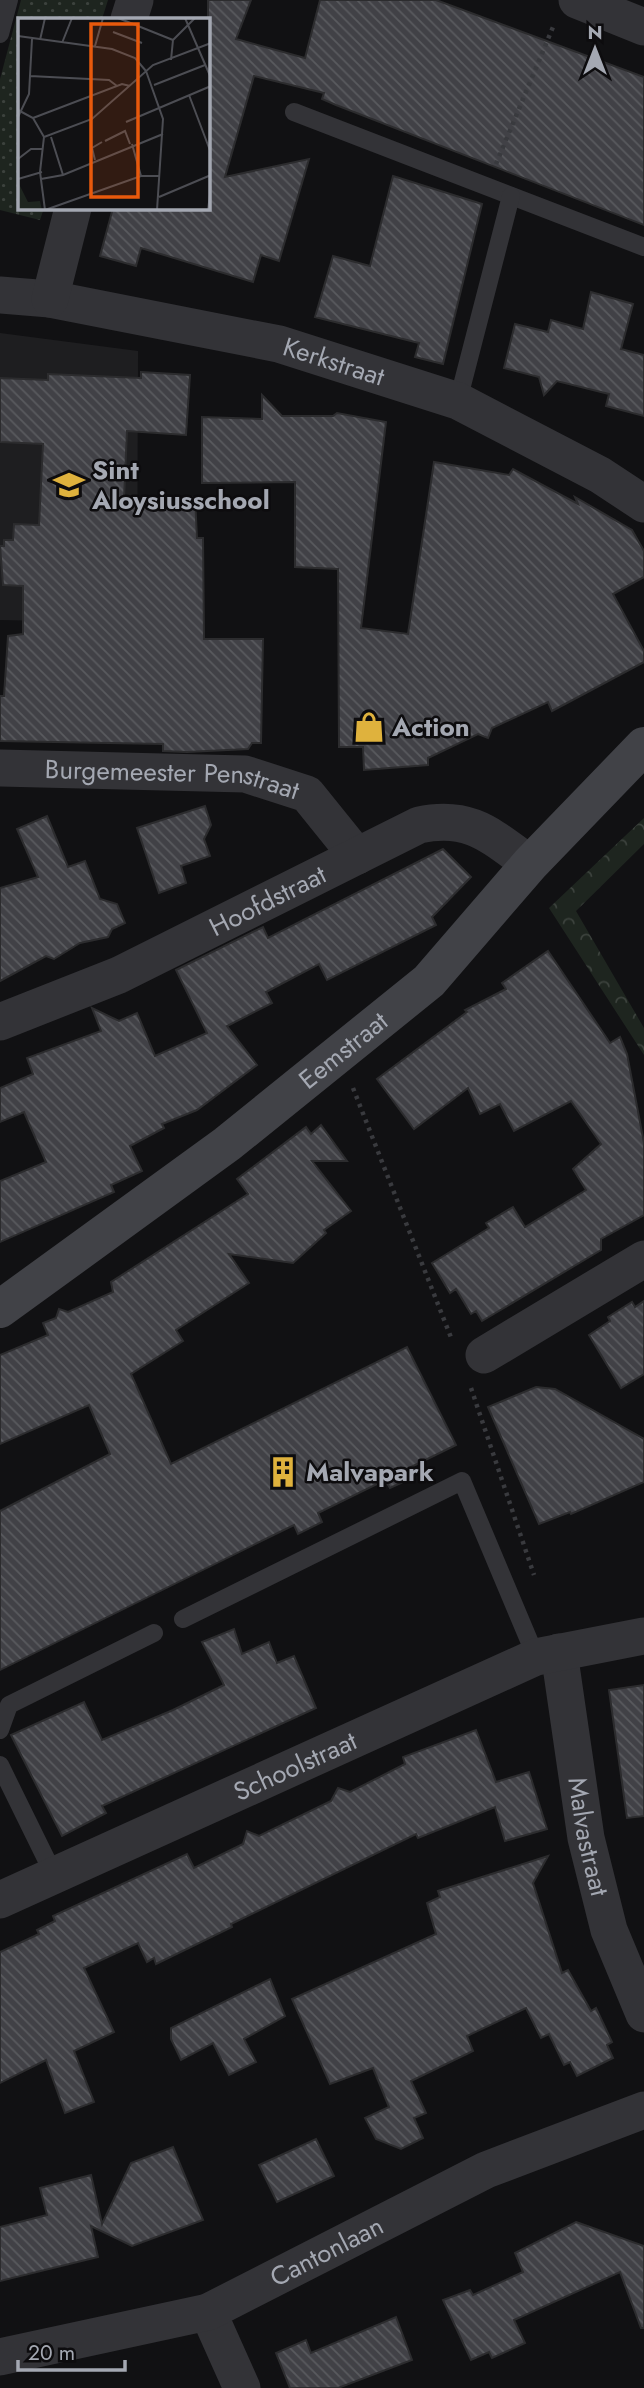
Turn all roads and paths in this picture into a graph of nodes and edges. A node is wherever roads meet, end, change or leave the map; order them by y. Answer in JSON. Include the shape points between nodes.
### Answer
{"nodes":[{"id":1,"x":9,"y":0,"type":"edge"},
{"id":2,"x":135,"y":0,"type":"edge"},
{"id":3,"x":565,"y":12,"type":"edge"},
{"id":4,"x":129,"y":18,"type":"edge"},
{"id":5,"x":644,"y":27,"type":"edge"},
{"id":6,"x":0,"y":34,"type":"edge"},
{"id":7,"x":294,"y":112,"type":"dead end"},
{"id":8,"x":487,"y":186,"type":"junction"},
{"id":9,"x":512,"y":195,"type":"junction"},
{"id":10,"x":72,"y":210,"type":"edge"},
{"id":11,"x":644,"y":247,"type":"edge"},
{"id":12,"x":0,"y":295,"type":"edge"},
{"id":13,"x":50,"y":299,"type":"junction"},
{"id":14,"x":458,"y":401,"type":"junction"},
{"id":15,"x":644,"y":504,"type":"edge"},
{"id":16,"x":644,"y":746,"type":"edge"},
{"id":17,"x":0,"y":768,"type":"edge"},
{"id":18,"x":357,"y":856,"type":"junction"},
{"id":19,"x":530,"y":864,"type":"junction"},
{"id":20,"x":0,"y":1022,"type":"edge"},
{"id":21,"x":644,"y":1259,"type":"edge"},
{"id":22,"x":0,"y":1309,"type":"edge"},
{"id":23,"x":484,"y":1355,"type":"dead end"},
{"id":24,"x":183,"y":1619,"type":"dead end"},
{"id":25,"x":154,"y":1633,"type":"dead end"},
{"id":26,"x":644,"y":1636,"type":"edge"},
{"id":27,"x":548,"y":1654,"type":"junction"},
{"id":28,"x":0,"y":1730,"type":"edge"},
{"id":29,"x":0,"y":1765,"type":"edge"},
{"id":30,"x":54,"y":1875,"type":"junction"},
{"id":31,"x":0,"y":1900,"type":"edge"},
{"id":32,"x":644,"y":2014,"type":"edge"},
{"id":33,"x":644,"y":2110,"type":"edge"},
{"id":34,"x":208,"y":2312,"type":"junction"},
{"id":35,"x":0,"y":2357,"type":"edge"},
{"id":36,"x":242,"y":2388,"type":"edge"}],
"edges":[{"from":1,"to":6,"type":"lane"},
{"from":2,"to":4,"type":"street"},
{"from":3,"to":5,"type":"street"},
{"from":3,"to":8,"type":"path"},
{"from":7,"to":8,"type":"lane"},
{"from":8,"to":9,"type":"lane"},
{"from":9,"to":11,"type":"lane"},
{"from":9,"to":14,"type":"lane"},
{"from":10,"to":13,"type":"street"},
{"from":12,"to":13,"type":"street","name":"Kerkstraat"},
{"from":13,"to":14,"type":"street","name":"Kerkstraat","via":[[279,344]]},
{"from":14,"to":15,"type":"street","name":"Kerkstraat","via":[[600,475]]},
{"from":16,"to":19,"type":"main road","name":"Eemstraat"},
{"from":17,"to":18,"type":"street","name":"Burgemeester Penstraat","via":[[245,774],[307,794]]},
{"from":18,"to":19,"type":"street","name":"Hoofdstraat","via":[[419,825],[444,819],[468,823]]},
{"from":18,"to":20,"type":"street","name":"Hoofdstraat","via":[[119,975]]},
{"from":19,"to":22,"type":"main road","name":"Eemstraat","via":[[429,981],[227,1144]]},
{"from":21,"to":23,"type":"street"},
{"from":24,"to":27,"type":"lane","via":[[462,1481]]},
{"from":25,"to":28,"type":"lane","via":[[9,1706]]},
{"from":26,"to":27,"type":"street","name":"Schoolstraat"},
{"from":27,"to":30,"type":"street","name":"Schoolstraat"},
{"from":27,"to":32,"type":"street","name":"Malvastraat","via":[[609,1930]]},
{"from":29,"to":30,"type":"lane"},
{"from":30,"to":31,"type":"street","name":"Schoolstraat"},
{"from":33,"to":34,"type":"street","name":"Cantonlaan","via":[[486,2170]]},
{"from":34,"to":35,"type":"street","name":"Cantonlaan"},
{"from":34,"to":36,"type":"street"}]}
